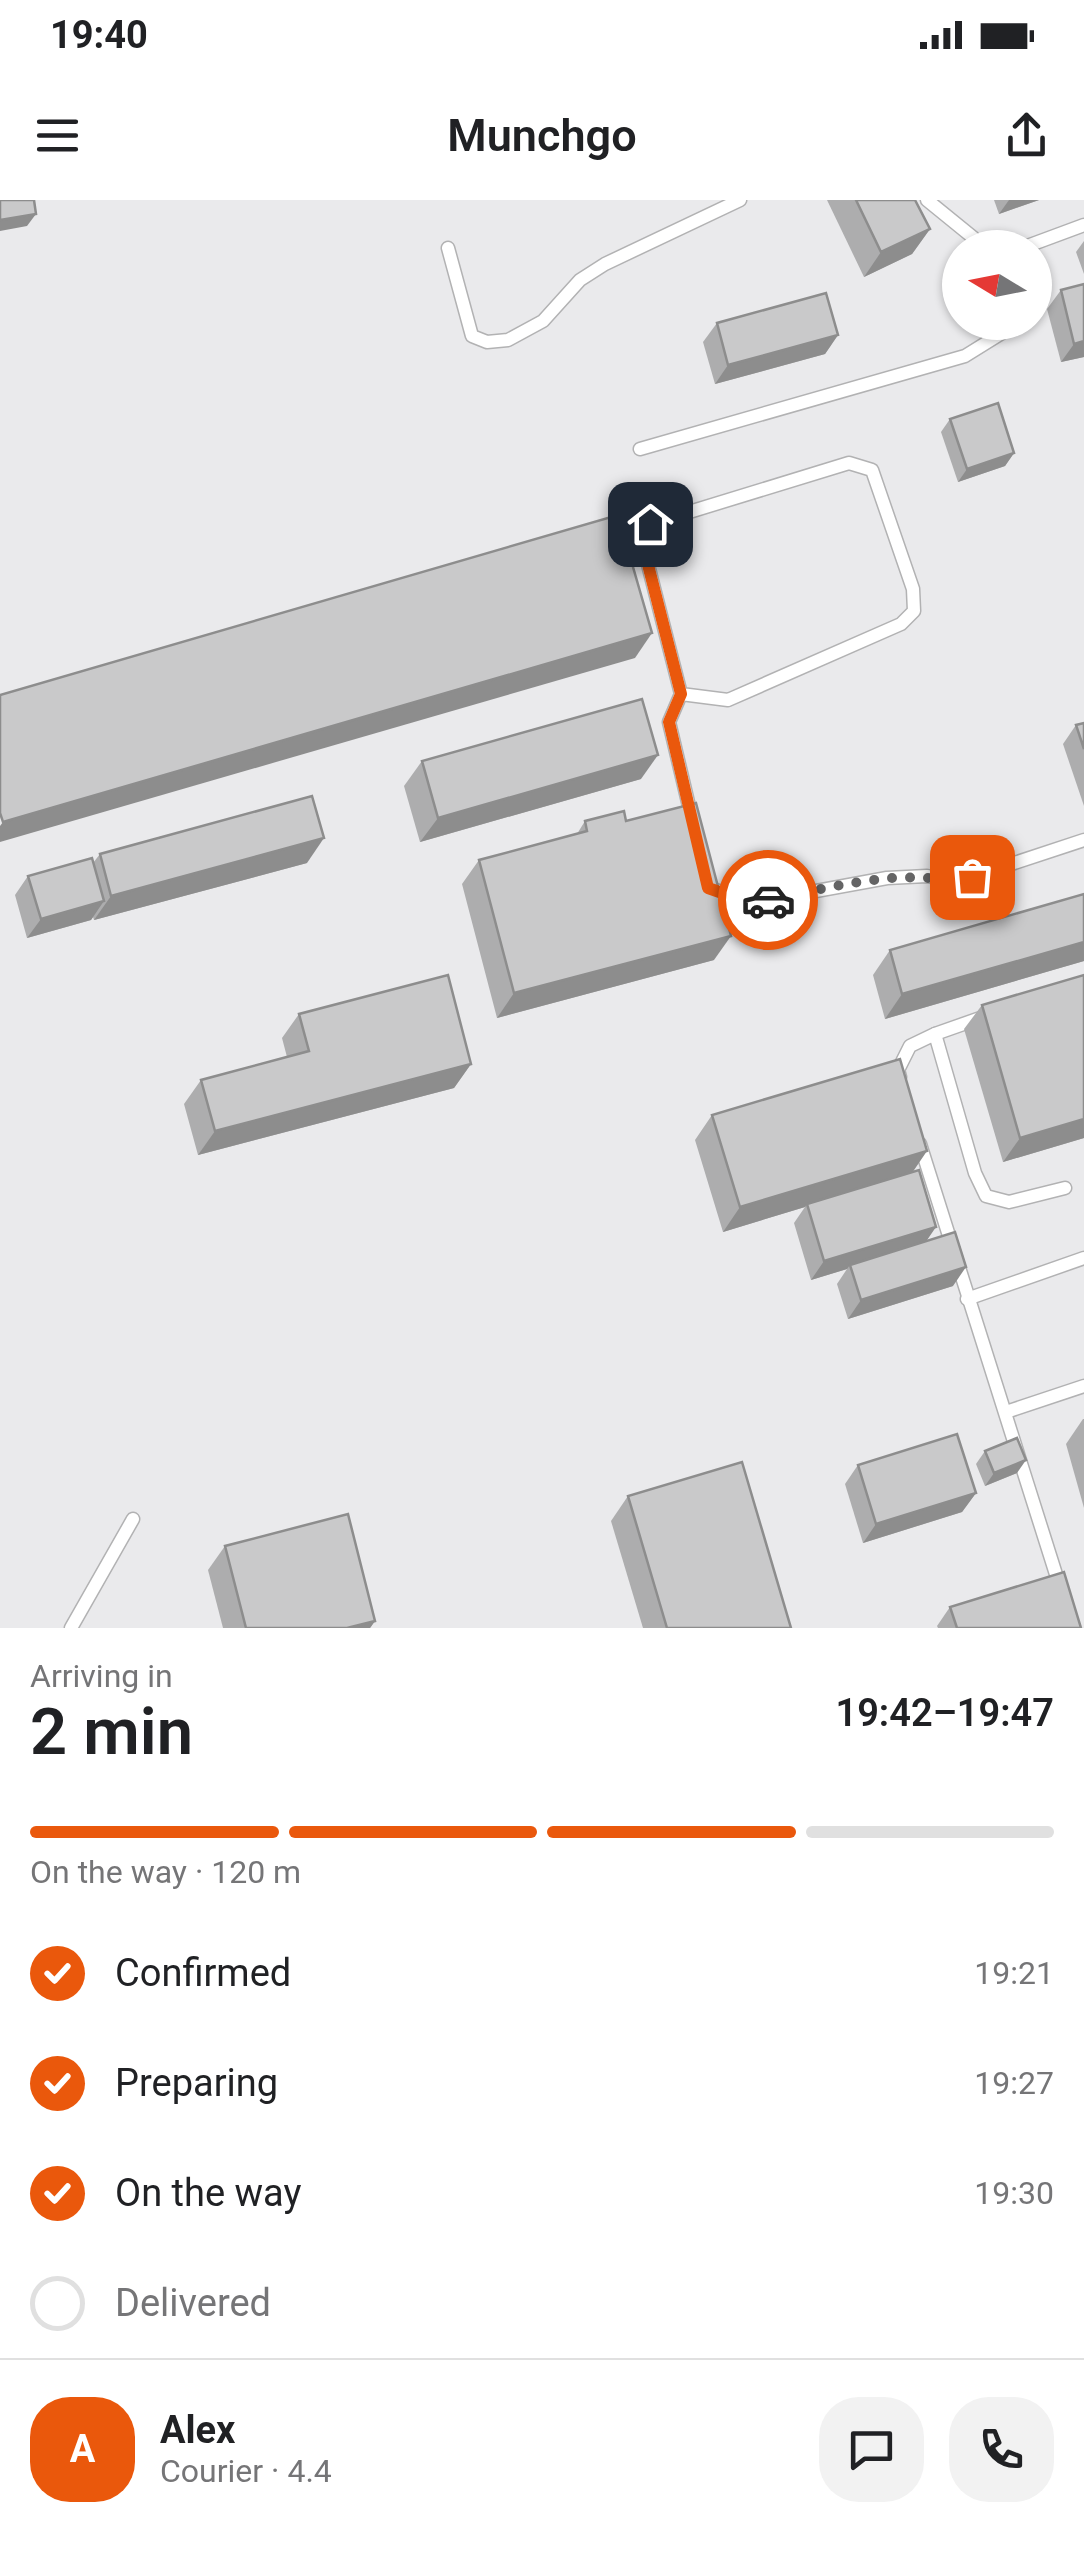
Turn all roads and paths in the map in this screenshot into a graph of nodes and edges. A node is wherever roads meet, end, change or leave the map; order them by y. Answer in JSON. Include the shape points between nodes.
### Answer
{"nodes":[{"id":1,"x":740,"y":200,"type":"edge"},
{"id":2,"x":927,"y":200,"type":"edge"},
{"id":3,"x":1084,"y":226,"type":"edge"},
{"id":4,"x":964,"y":230,"type":"edge"},
{"id":5,"x":1052,"y":237,"type":"edge"},
{"id":6,"x":448,"y":248,"type":"dead end"},
{"id":7,"x":991,"y":340,"type":"edge"},
{"id":8,"x":640,"y":449,"type":"dead end"},
{"id":9,"x":681,"y":694,"type":"junction"},
{"id":10,"x":695,"y":832,"type":"edge"},
{"id":11,"x":1084,"y":840,"type":"edge"},
{"id":12,"x":704,"y":869,"type":"edge"},
{"id":13,"x":992,"y":1015,"type":"edge"},
{"id":14,"x":935,"y":1034,"type":"junction"},
{"id":15,"x":904,"y":1090,"type":"edge"},
{"id":16,"x":915,"y":1128,"type":"edge"},
{"id":17,"x":1065,"y":1188,"type":"dead end"},
{"id":18,"x":1084,"y":1258,"type":"edge"},
{"id":19,"x":967,"y":1299,"type":"junction"},
{"id":20,"x":1084,"y":1386,"type":"edge"},
{"id":21,"x":1006,"y":1412,"type":"junction"},
{"id":22,"x":134,"y":1518,"type":"dead end"},
{"id":23,"x":1067,"y":1608,"type":"edge"},
{"id":24,"x":70,"y":1628,"type":"edge"}],
"edges":[{"from":1,"to":6,"type":"lane","via":[[605,264],[580,280],[543,321],[508,340],[472,336]]},
{"from":2,"to":4,"type":"lane"},
{"from":3,"to":5,"type":"lane"},
{"from":7,"to":8,"type":"lane","via":[[965,356]]},
{"from":9,"to":9,"type":"lane","via":[[644,549],[650,524],[849,463],[872,470],[913,590],[914,611],[901,624],[728,700]]},
{"from":9,"to":10,"type":"lane","via":[[669,722]]},
{"from":11,"to":12,"type":"lane","via":[[972,877],[888,878],[751,903],[708,888]]},
{"from":13,"to":14,"type":"lane"},
{"from":14,"to":15,"type":"lane","via":[[903,1057],[898,1070]]},
{"from":14,"to":17,"type":"lane","via":[[986,1196],[1009,1202]]},
{"from":16,"to":19,"type":"lane"},
{"from":18,"to":19,"type":"lane"},
{"from":19,"to":21,"type":"lane"},
{"from":20,"to":21,"type":"lane"},
{"from":21,"to":23,"type":"lane"},
{"from":22,"to":24,"type":"lane"}]}
